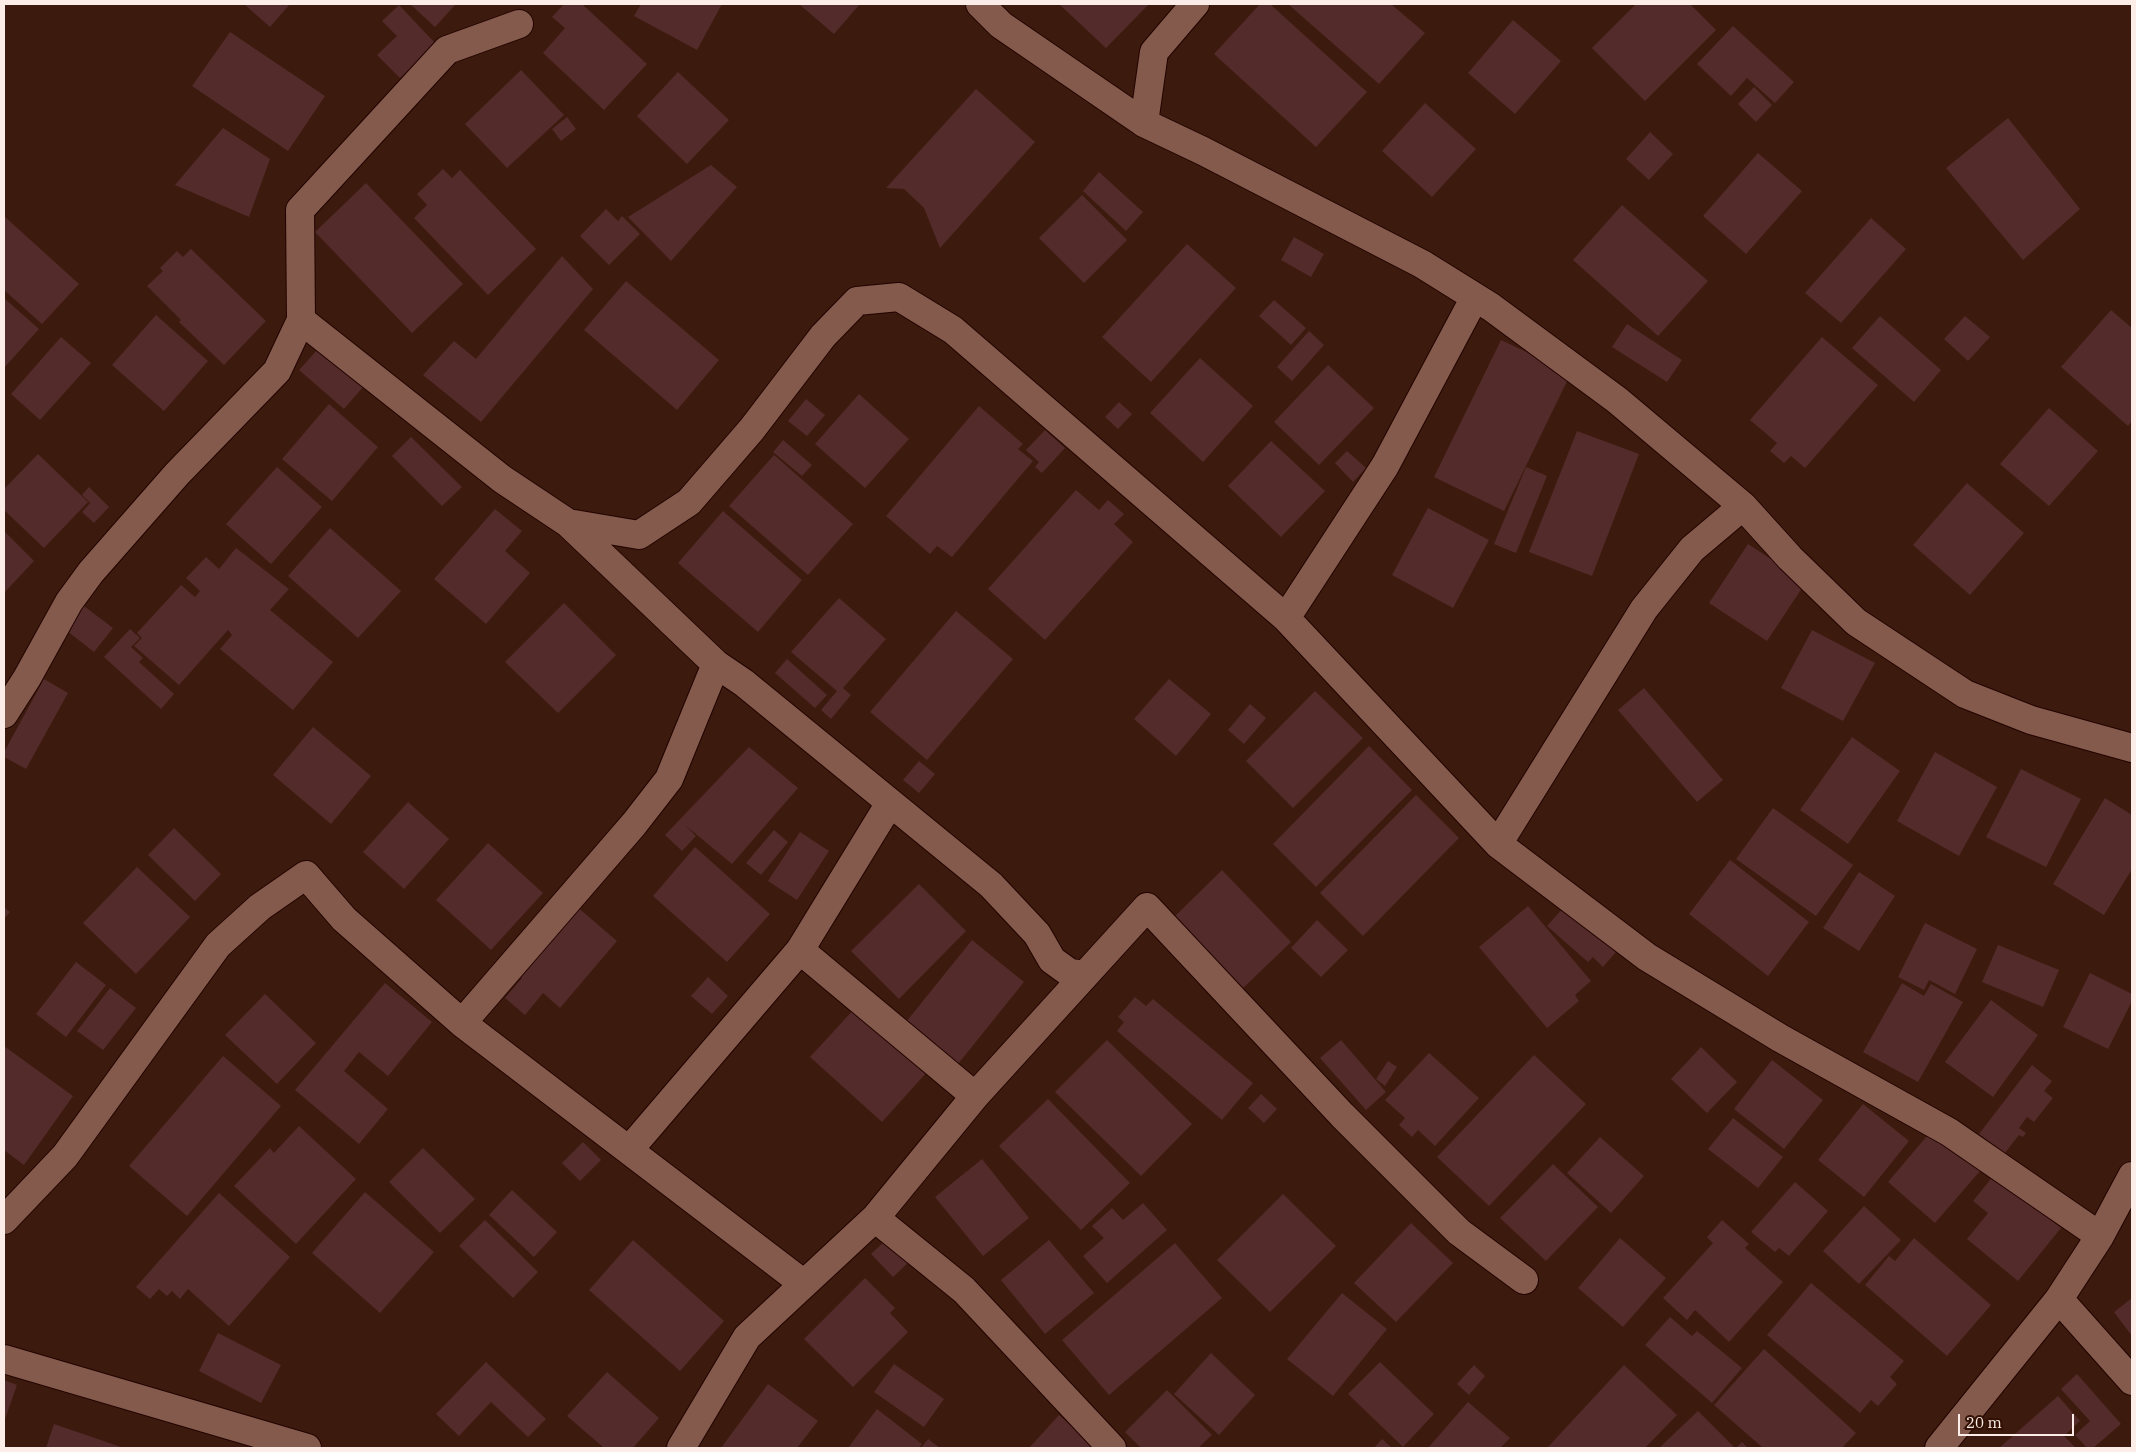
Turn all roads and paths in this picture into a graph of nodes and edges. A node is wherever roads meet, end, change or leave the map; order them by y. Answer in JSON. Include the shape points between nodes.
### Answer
{"nodes":[{"id":1,"x":980,"y":4,"type":"edge"},
{"id":2,"x":1195,"y":4,"type":"edge"},
{"id":3,"x":519,"y":24,"type":"dead end"},
{"id":4,"x":1144,"y":123,"type":"junction"},
{"id":5,"x":1475,"y":297,"type":"junction"},
{"id":6,"x":301,"y":320,"type":"junction"},
{"id":7,"x":1743,"y":506,"type":"junction"},
{"id":8,"x":568,"y":524,"type":"junction"},
{"id":9,"x":1286,"y":618,"type":"junction"},
{"id":10,"x":716,"y":664,"type":"junction"},
{"id":11,"x":4,"y":714,"type":"edge"},
{"id":12,"x":2132,"y":748,"type":"edge"},
{"id":13,"x":890,"y":803,"type":"junction"},
{"id":14,"x":1498,"y":844,"type":"junction"},
{"id":15,"x":800,"y":950,"type":"junction"},
{"id":16,"x":1085,"y":975,"type":"junction"},
{"id":17,"x":462,"y":1023,"type":"junction"},
{"id":18,"x":975,"y":1096,"type":"junction"},
{"id":19,"x":629,"y":1150,"type":"junction"},
{"id":20,"x":2132,"y":1176,"type":"edge"},
{"id":21,"x":875,"y":1218,"type":"junction"},
{"id":22,"x":4,"y":1220,"type":"edge"},
{"id":23,"x":2100,"y":1236,"type":"junction"},
{"id":24,"x":1524,"y":1280,"type":"dead end"},
{"id":25,"x":804,"y":1284,"type":"junction"},
{"id":26,"x":2059,"y":1299,"type":"junction"},
{"id":27,"x":4,"y":1358,"type":"edge"},
{"id":28,"x":2132,"y":1381,"type":"edge"},
{"id":29,"x":307,"y":1448,"type":"edge"},
{"id":30,"x":681,"y":1448,"type":"edge"},
{"id":31,"x":1112,"y":1448,"type":"edge"},
{"id":32,"x":1939,"y":1448,"type":"edge"}],
"edges":[{"from":1,"to":4,"type":"street","via":[[1000,24]]},
{"from":2,"to":4,"type":"street","via":[[1154,52]]},
{"from":3,"to":6,"type":"street","via":[[447,50],[300,210]]},
{"from":4,"to":5,"type":"street","via":[[1203,150],[1422,264]]},
{"from":5,"to":7,"type":"street","via":[[1617,400]]},
{"from":5,"to":9,"type":"street","via":[[1385,466]]},
{"from":6,"to":8,"type":"street","via":[[502,479]]},
{"from":6,"to":11,"type":"street","via":[[277,371],[177,474],[91,572],[69,602]]},
{"from":7,"to":12,"type":"street","via":[[1790,558],[1856,622],[1965,694],[2031,720]]},
{"from":7,"to":14,"type":"street","via":[[1692,550],[1644,609]]},
{"from":8,"to":9,"type":"street","via":[[639,535],[689,502],[752,430],[823,336],[857,301],[899,297],[953,330]]},
{"from":8,"to":10,"type":"street"},
{"from":9,"to":14,"type":"street"},
{"from":10,"to":13,"type":"street","via":[[744,683]]},
{"from":10,"to":17,"type":"street","via":[[669,779]]},
{"from":13,"to":15,"type":"street"},
{"from":13,"to":16,"type":"street","via":[[991,885],[1037,934],[1052,960],[1070,973]]},
{"from":14,"to":23,"type":"street","via":[[1647,957],[1780,1038],[1949,1132]]},
{"from":15,"to":18,"type":"street"},
{"from":15,"to":19,"type":"street"},
{"from":16,"to":18,"type":"street"},
{"from":16,"to":24,"type":"street","via":[[1147,906],[1301,1073],[1459,1232]]},
{"from":17,"to":19,"type":"street"},
{"from":17,"to":22,"type":"street","via":[[344,919],[306,875],[260,907],[218,945],[65,1156]]},
{"from":18,"to":21,"type":"street"},
{"from":19,"to":25,"type":"street"},
{"from":20,"to":23,"type":"street"},
{"from":21,"to":25,"type":"street"},
{"from":21,"to":31,"type":"street","via":[[964,1290]]},
{"from":23,"to":26,"type":"street"},
{"from":25,"to":30,"type":"street","via":[[747,1337]]},
{"from":26,"to":28,"type":"street"},
{"from":26,"to":32,"type":"street"},
{"from":27,"to":29,"type":"street"}]}
